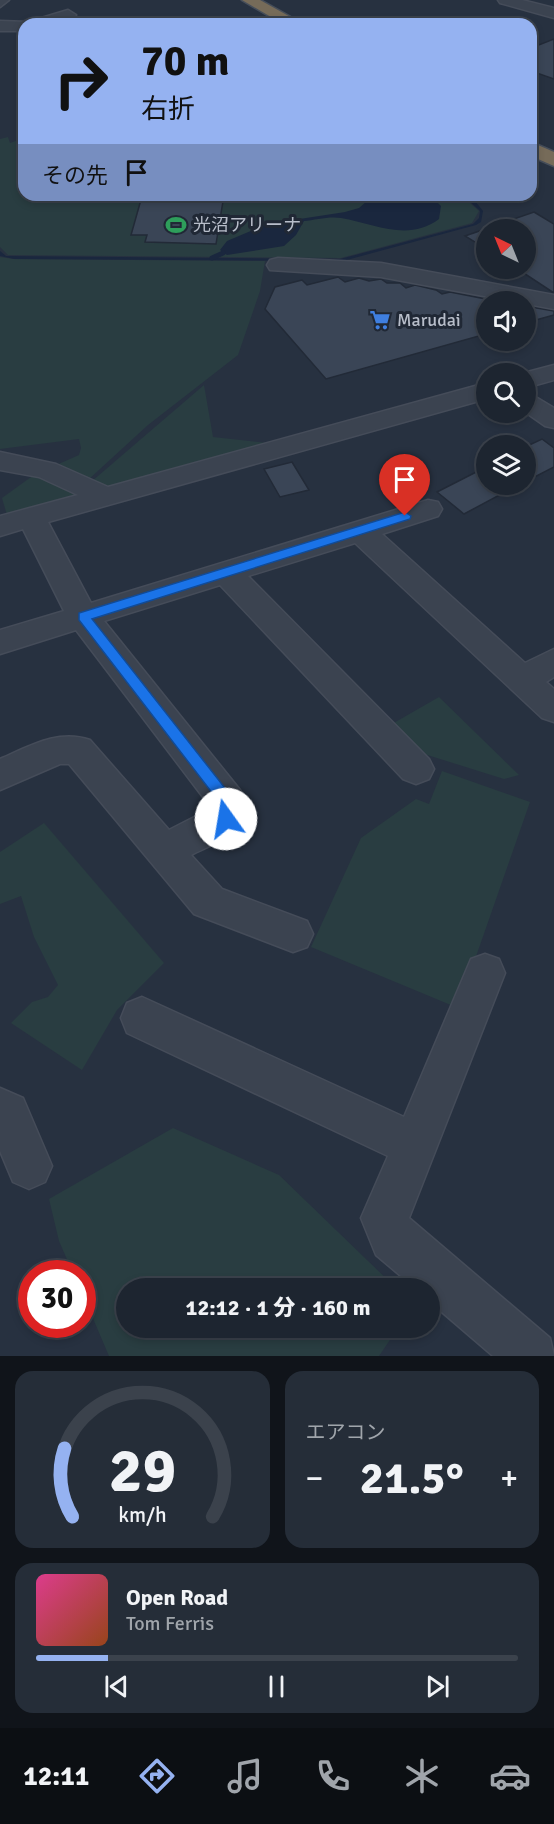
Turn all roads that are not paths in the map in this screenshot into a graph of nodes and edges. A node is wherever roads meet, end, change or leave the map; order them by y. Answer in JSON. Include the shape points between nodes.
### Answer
{"nodes":[{"id":1,"x":249,"y":0,"type":"edge"},
{"id":2,"x":505,"y":0,"type":"edge"},
{"id":3,"x":554,"y":13,"type":"edge"},
{"id":4,"x":68,"y":15,"type":"dead end"},
{"id":5,"x":57,"y":18,"type":"edge"},
{"id":6,"x":284,"y":18,"type":"edge"},
{"id":7,"x":0,"y":26,"type":"edge"},
{"id":8,"x":18,"y":26,"type":"edge"},
{"id":9,"x":537,"y":151,"type":"edge"},
{"id":10,"x":554,"y":160,"type":"edge"},
{"id":11,"x":279,"y":265,"type":"dead end"},
{"id":12,"x":554,"y":302,"type":"edge"},
{"id":13,"x":554,"y":372,"type":"edge"},
{"id":14,"x":536,"y":377,"type":"edge"},
{"id":15,"x":476,"y":394,"type":"edge"},
{"id":16,"x":536,"y":408,"type":"edge"},
{"id":17,"x":554,"y":420,"type":"edge"},
{"id":18,"x":0,"y":461,"type":"edge"},
{"id":19,"x":104,"y":496,"type":"junction"},
{"id":20,"x":428,"y":509,"type":"dead end"},
{"id":21,"x":32,"y":518,"type":"junction"},
{"id":22,"x":0,"y":526,"type":"edge"},
{"id":23,"x":360,"y":531,"type":"junction"},
{"id":24,"x":226,"y":573,"type":"junction"},
{"id":25,"x":83,"y":617,"type":"junction"},
{"id":26,"x":0,"y":642,"type":"edge"},
{"id":27,"x":554,"y":661,"type":"edge"},
{"id":28,"x":523,"y":680,"type":"junction"},
{"id":29,"x":554,"y":709,"type":"edge"},
{"id":30,"x":416,"y":769,"type":"dead end"},
{"id":31,"x":0,"y":775,"type":"edge"},
{"id":32,"x":163,"y":851,"type":"junction"},
{"id":33,"x":293,"y":934,"type":"dead end"},
{"id":34,"x":485,"y":973,"type":"dead end"},
{"id":35,"x":142,"y":1018,"type":"dead end"},
{"id":36,"x":0,"y":1110,"type":"edge"},
{"id":37,"x":415,"y":1145,"type":"junction"},
{"id":38,"x":28,"y":1166,"type":"dead end"},
{"id":39,"x":532,"y":1356,"type":"edge"}],
"edges":[{"from":1,"to":6,"type":"highway"},
{"from":2,"to":3,"type":"street"},
{"from":4,"to":5,"type":"street"},
{"from":7,"to":8,"type":"street"},
{"from":9,"to":10,"type":"highway"},
{"from":11,"to":12,"type":"street","via":[[381,270]]},
{"from":13,"to":14,"type":"street"},
{"from":15,"to":19,"type":"street"},
{"from":16,"to":17,"type":"street"},
{"from":18,"to":19,"type":"street","via":[[46,470]]},
{"from":19,"to":21,"type":"street"},
{"from":20,"to":23,"type":"street"},
{"from":21,"to":22,"type":"street"},
{"from":21,"to":25,"type":"street"},
{"from":23,"to":24,"type":"street"},
{"from":23,"to":28,"type":"street"},
{"from":24,"to":25,"type":"street"},
{"from":24,"to":30,"type":"street"},
{"from":25,"to":26,"type":"street"},
{"from":25,"to":32,"type":"street","via":[[227,801],[226,819]]},
{"from":27,"to":28,"type":"street"},
{"from":28,"to":29,"type":"street"},
{"from":31,"to":32,"type":"street","via":[[57,750],[78,750]]},
{"from":32,"to":33,"type":"street","via":[[208,902]]},
{"from":34,"to":37,"type":"street"},
{"from":35,"to":37,"type":"street"},
{"from":36,"to":38,"type":"street","via":[[7,1114]]},
{"from":37,"to":39,"type":"street","via":[[385,1218],[393,1238]]}]}
